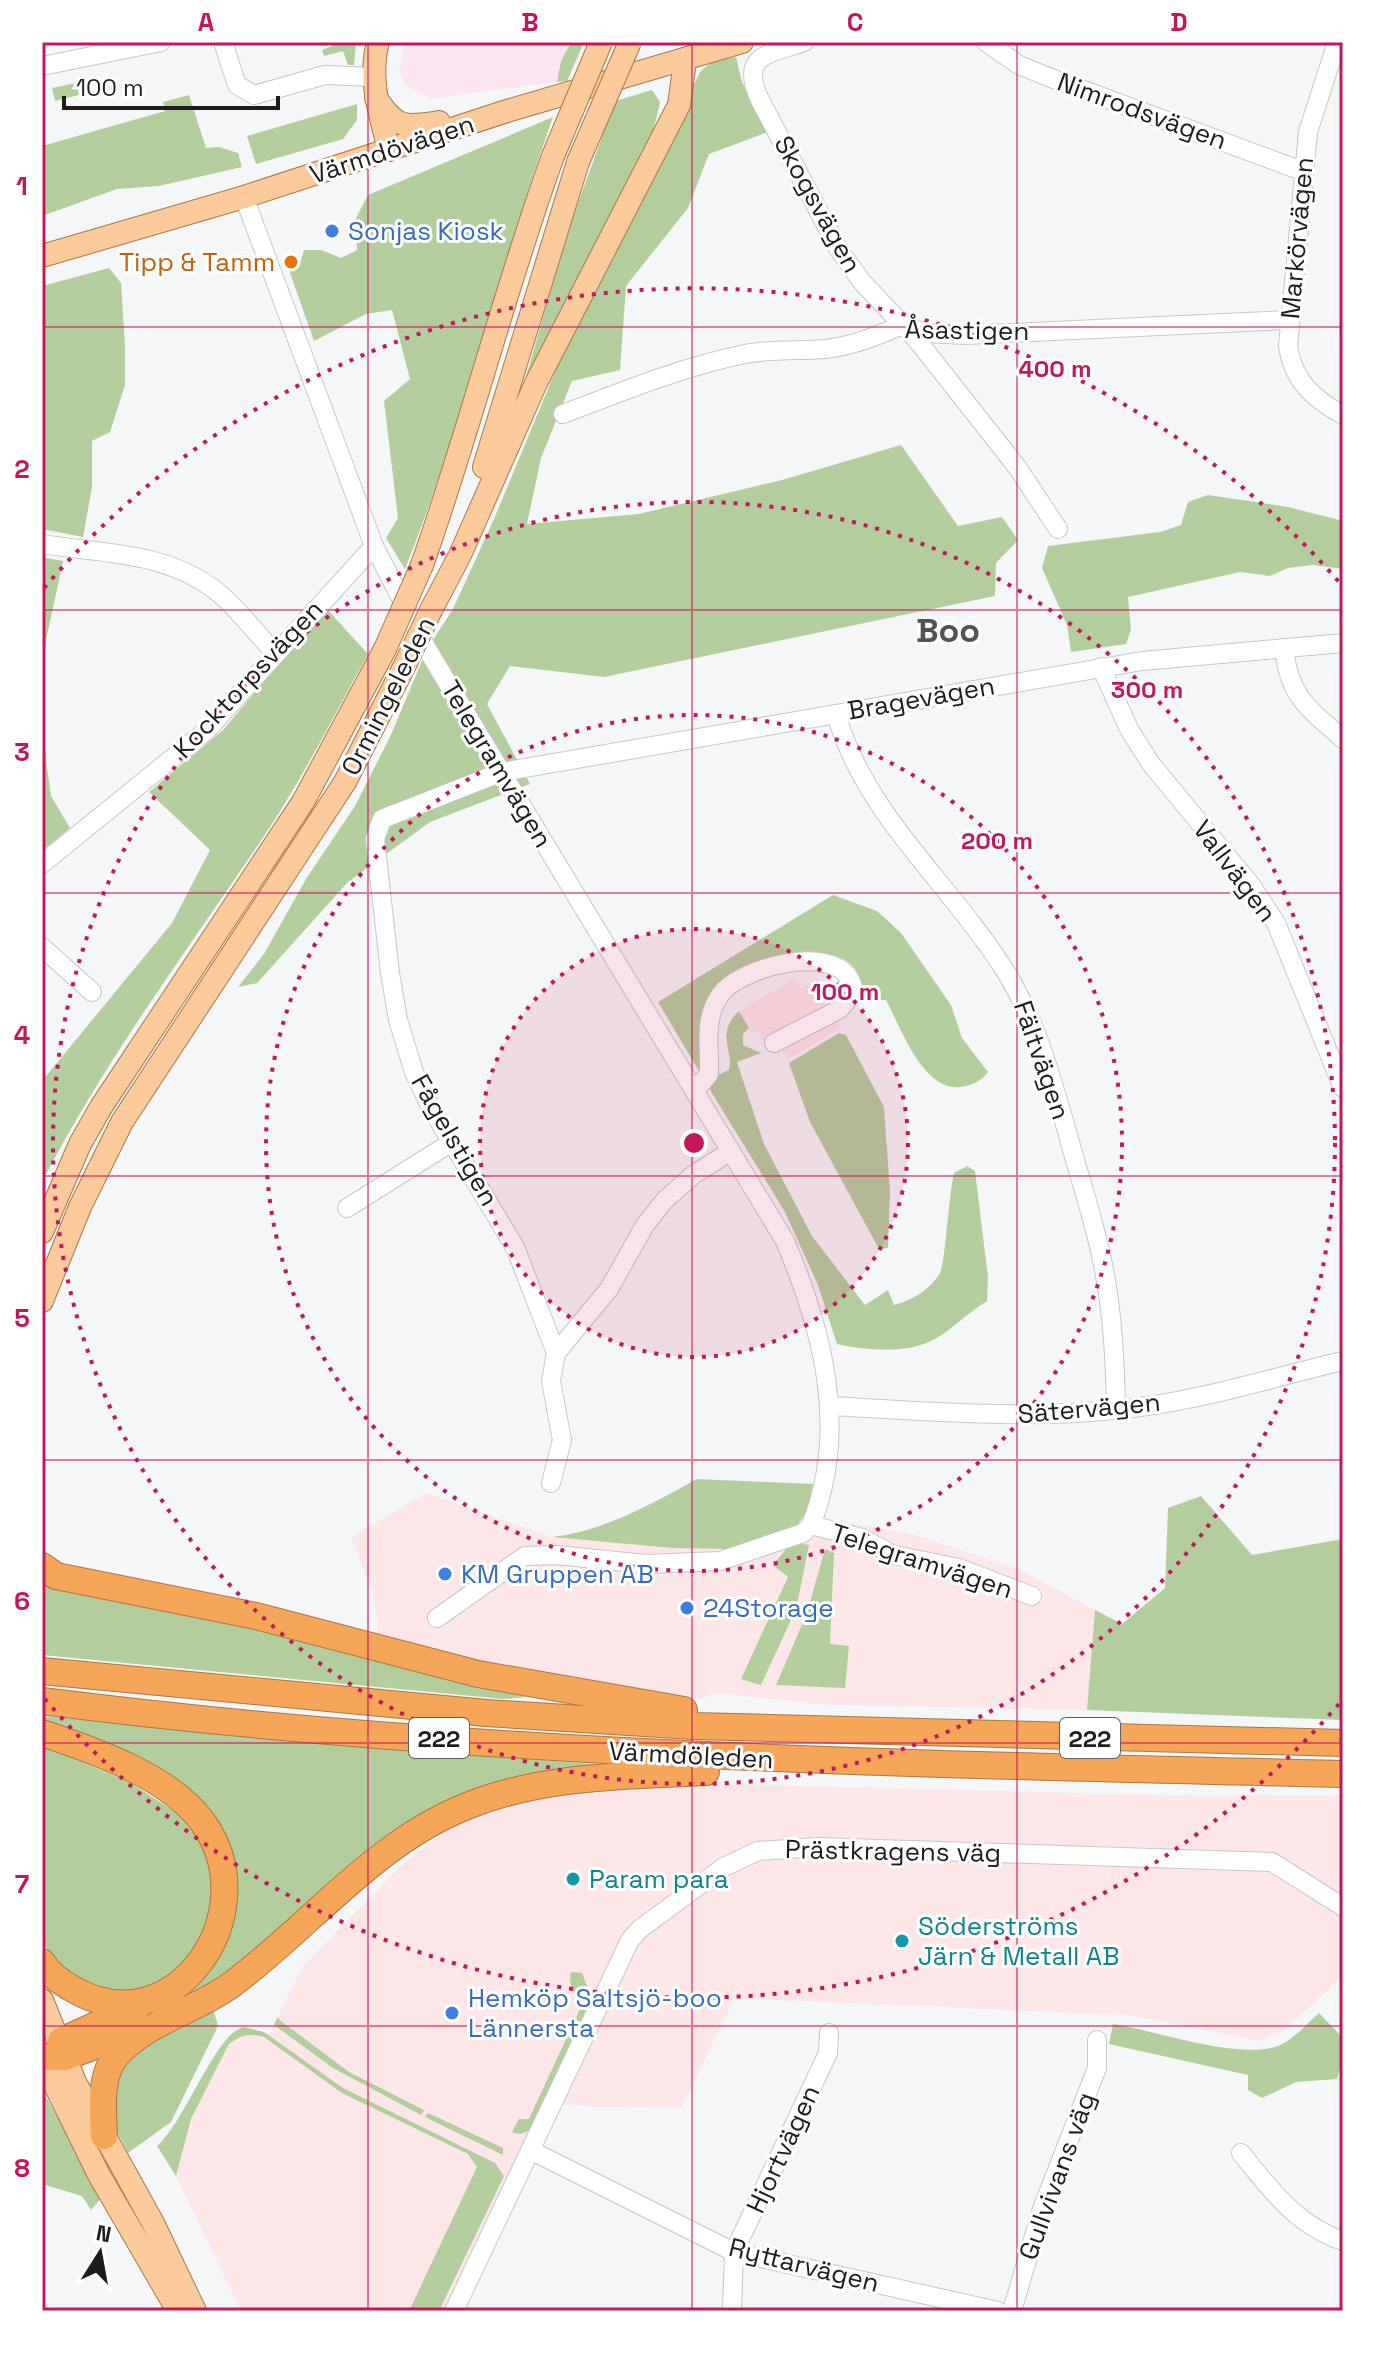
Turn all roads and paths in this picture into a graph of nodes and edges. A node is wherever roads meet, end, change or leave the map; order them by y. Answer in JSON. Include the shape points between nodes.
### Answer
{"nodes":[{"id":1,"x":161,"y":42,"type":"edge"},
{"id":2,"x":223,"y":42,"type":"edge"},
{"id":3,"x":378,"y":42,"type":"edge"},
{"id":4,"x":601,"y":42,"type":"edge"},
{"id":5,"x":630,"y":42,"type":"edge"},
{"id":6,"x":742,"y":42,"type":"edge"},
{"id":7,"x":804,"y":42,"type":"edge"},
{"id":8,"x":986,"y":42,"type":"edge"},
{"id":9,"x":1337,"y":42,"type":"edge"},
{"id":10,"x":685,"y":61,"type":"junction"},
{"id":11,"x":42,"y":66,"type":"edge"},
{"id":12,"x":654,"y":70,"type":"junction"},
{"id":13,"x":375,"y":88,"type":"junction"},
{"id":14,"x":679,"y":105,"type":"junction"},
{"id":15,"x":507,"y":111,"type":"junction"},
{"id":16,"x":389,"y":150,"type":"junction"},
{"id":17,"x":1302,"y":171,"type":"junction"},
{"id":18,"x":244,"y":197,"type":"junction"},
{"id":19,"x":42,"y":256,"type":"edge"},
{"id":20,"x":1288,"y":320,"type":"junction"},
{"id":21,"x":902,"y":325,"type":"junction"},
{"id":22,"x":563,"y":414,"type":"dead end"},
{"id":23,"x":1343,"y":415,"type":"edge"},
{"id":24,"x":1058,"y":529,"type":"dead end"},
{"id":25,"x":42,"y":544,"type":"edge"},
{"id":26,"x":374,"y":546,"type":"junction"},
{"id":27,"x":448,"y":574,"type":"junction"},
{"id":28,"x":1343,"y":643,"type":"edge"},
{"id":29,"x":1284,"y":648,"type":"junction"},
{"id":30,"x":275,"y":653,"type":"junction"},
{"id":31,"x":1101,"y":667,"type":"junction"},
{"id":32,"x":836,"y":714,"type":"junction"},
{"id":33,"x":1343,"y":739,"type":"edge"},
{"id":34,"x":502,"y":772,"type":"junction"},
{"id":35,"x":42,"y":864,"type":"edge"},
{"id":36,"x":42,"y":947,"type":"edge"},
{"id":37,"x":92,"y":992,"type":"dead end"},
{"id":38,"x":774,"y":1043,"type":"dead end"},
{"id":39,"x":1343,"y":1088,"type":"edge"},
{"id":40,"x":695,"y":1091,"type":"junction"},
{"id":41,"x":452,"y":1142,"type":"junction"},
{"id":42,"x":731,"y":1151,"type":"junction"},
{"id":43,"x":347,"y":1208,"type":"dead end"},
{"id":44,"x":42,"y":1232,"type":"edge"},
{"id":45,"x":42,"y":1301,"type":"edge"},
{"id":46,"x":556,"y":1353,"type":"junction"},
{"id":47,"x":1343,"y":1361,"type":"edge"},
{"id":48,"x":831,"y":1406,"type":"junction"},
{"id":49,"x":1116,"y":1410,"type":"junction"},
{"id":50,"x":551,"y":1483,"type":"dead end"},
{"id":51,"x":811,"y":1525,"type":"junction"},
{"id":52,"x":42,"y":1566,"type":"edge"},
{"id":53,"x":1032,"y":1596,"type":"dead end"},
{"id":54,"x":437,"y":1618,"type":"dead end"},
{"id":55,"x":42,"y":1671,"type":"edge"},
{"id":56,"x":42,"y":1701,"type":"edge"},
{"id":57,"x":42,"y":1733,"type":"edge"},
{"id":58,"x":837,"y":1733,"type":"junction"},
{"id":59,"x":1343,"y":1743,"type":"edge"},
{"id":60,"x":837,"y":1763,"type":"junction"},
{"id":61,"x":1343,"y":1774,"type":"edge"},
{"id":62,"x":1343,"y":1907,"type":"edge"},
{"id":63,"x":42,"y":1962,"type":"edge"},
{"id":64,"x":160,"y":1996,"type":"junction"},
{"id":65,"x":42,"y":2000,"type":"edge"},
{"id":66,"x":183,"y":2013,"type":"junction"},
{"id":67,"x":829,"y":2033,"type":"dead end"},
{"id":68,"x":1097,"y":2040,"type":"dead end"},
{"id":69,"x":50,"y":2054,"type":"edge"},
{"id":70,"x":104,"y":2136,"type":"junction"},
{"id":71,"x":532,"y":2151,"type":"junction"},
{"id":72,"x":1241,"y":2153,"type":"dead end"},
{"id":73,"x":1343,"y":2241,"type":"edge"},
{"id":74,"x":734,"y":2252,"type":"junction"},
{"id":75,"x":178,"y":2311,"type":"edge"},
{"id":76,"x":195,"y":2311,"type":"edge"},
{"id":77,"x":454,"y":2311,"type":"edge"},
{"id":78,"x":732,"y":2311,"type":"edge"},
{"id":79,"x":998,"y":2311,"type":"edge"},
{"id":80,"x":1012,"y":2311,"type":"edge"}],
"edges":[{"from":1,"to":11,"type":"street"},
{"from":2,"to":13,"type":"street","via":[[237,85],[254,95],[325,75]]},
{"from":3,"to":13,"type":"main road"},
{"from":4,"to":44,"type":"main road","name":"Ormingeleden","bridge":true,"via":[[553,156],[454,475],[385,649],[303,802],[101,1107]]},
{"from":5,"to":27,"type":"main road","bridge":true,"via":[[578,162]]},
{"from":6,"to":10,"type":"main road","name":"Värmdövägen"},
{"from":7,"to":21,"type":"street","name":"Skogsvägen","via":[[760,57],[751,75],[755,88],[839,250]]},
{"from":8,"to":17,"type":"street","name":"Nimrodsvägen","via":[[1019,65]]},
{"from":9,"to":17,"type":"street","name":"Markörvägen","via":[[1308,132]]},
{"from":10,"to":12,"type":"main road","name":"Värmdövägen"},
{"from":10,"to":14,"type":"main road"},
{"from":12,"to":14,"type":"main road","via":[[670,83]]},
{"from":12,"to":15,"type":"main road","name":"Värmdövägen"},
{"from":13,"to":15,"type":"main road","via":[[388,115],[411,127]]},
{"from":13,"to":16,"type":"main road"},
{"from":14,"to":27,"type":"main road","via":[[536,383]]},
{"from":15,"to":16,"type":"main road","name":"Värmdövägen"},
{"from":16,"to":18,"type":"main road","name":"Värmdövägen"},
{"from":17,"to":20,"type":"street","name":"Markörvägen"},
{"from":18,"to":19,"type":"main road","name":"Värmdövägen"},
{"from":18,"to":26,"type":"street","name":"Telegramvägen"},
{"from":20,"to":21,"type":"street","name":"Åsastigen","via":[[966,335],[926,333]]},
{"from":20,"to":23,"type":"street","name":"Markörvägen","via":[[1295,372],[1315,398]]},
{"from":21,"to":22,"type":"street","name":"Åsastigen","via":[[828,349],[719,360],[663,375]]},
{"from":21,"to":24,"type":"street","name":"Skogsvägen","via":[[1017,467]]},
{"from":25,"to":30,"type":"street","via":[[150,559],[182,570],[221,596]]},
{"from":26,"to":30,"type":"street","name":"Kocktorpsvägen"},
{"from":26,"to":34,"type":"street","name":"Telegramvägen","via":[[427,649]]},
{"from":27,"to":45,"type":"main road","name":"Ormingeleden","bridge":true,"via":[[338,793],[122,1122]]},
{"from":28,"to":29,"type":"street","name":"Bragevägen"},
{"from":29,"to":31,"type":"street","name":"Bragevägen"},
{"from":29,"to":33,"type":"street","via":[[1296,694]]},
{"from":30,"to":35,"type":"street","name":"Kocktorpsvägen","via":[[207,730]]},
{"from":31,"to":32,"type":"street","name":"Bragevägen"},
{"from":31,"to":39,"type":"street","name":"Vallvägen","via":[[1151,764],[1276,923]]},
{"from":32,"to":34,"type":"street","name":"Bragevägen"},
{"from":32,"to":49,"type":"street","name":"Fältvägen","via":[[843,739],[882,812],[984,940],[1033,1022],[1104,1268]]},
{"from":34,"to":40,"type":"street","name":"Telegramvägen"},
{"from":34,"to":41,"type":"street","name":"Fågelstigen","via":[[388,815],[376,831],[398,1020],[414,1072]]},
{"from":36,"to":37,"type":"street"},
{"from":38,"to":40,"type":"street","via":[[843,1006],[852,984],[845,972],[821,963],[787,963],[753,970],[733,981],[713,1007],[707,1039],[709,1074]]},
{"from":40,"to":42,"type":"street","name":"Telegramvägen"},
{"from":41,"to":43,"type":"street"},
{"from":41,"to":46,"type":"street","name":"Fågelstigen","via":[[515,1247]]},
{"from":42,"to":46,"type":"street","via":[[665,1200],[609,1289]]},
{"from":42,"to":48,"type":"street","name":"Telegramvägen","via":[[800,1275],[820,1340]]},
{"from":46,"to":50,"type":"street","name":"Fågelstigen","via":[[551,1381],[562,1440]]},
{"from":47,"to":49,"type":"street","name":"Sätervägen","via":[[1183,1400]]},
{"from":48,"to":49,"type":"street","name":"Sätervägen","via":[[972,1416]]},
{"from":48,"to":51,"type":"street","name":"Telegramvägen","via":[[820,1501]]},
{"from":51,"to":53,"type":"street","name":"Telegramvägen","via":[[862,1538],[894,1555],[959,1568]]},
{"from":51,"to":54,"type":"street","name":"Telegramvägen","via":[[803,1533],[720,1561],[646,1564],[556,1555],[519,1557]]},
{"from":52,"to":58,"type":"highway","via":[[56,1576],[256,1616],[478,1674]]},
{"from":55,"to":58,"type":"highway","name":"Värmdöleden","number":"222","via":[[486,1713]]},
{"from":56,"to":60,"type":"highway","name":"Värmdöleden","number":"222","via":[[406,1736]]},
{"from":57,"to":64,"type":"highway","via":[[159,1785],[204,1823],[220,1855],[226,1882],[222,1922],[204,1961]]},
{"from":58,"to":59,"type":"highway","name":"Värmdöleden","number":"222"},
{"from":60,"to":61,"type":"highway","name":"Värmdöleden","number":"222"},
{"from":60,"to":66,"type":"highway","via":[[627,1773],[511,1792],[469,1805],[384,1852],[229,1987]]},
{"from":62,"to":71,"type":"street","name":"Prästkragens väg","via":[[1272,1862],[817,1847],[758,1851],[724,1867],[630,1940]]},
{"from":63,"to":64,"type":"highway","via":[[84,1996],[112,2002]]},
{"from":64,"to":69,"type":"highway"},
{"from":65,"to":69,"type":"main road"},
{"from":66,"to":69,"type":"highway"},
{"from":66,"to":70,"type":"highway","via":[[135,2041],[109,2068]]},
{"from":67,"to":74,"type":"street","name":"Hjortvägen","via":[[828,2053]]},
{"from":68,"to":80,"type":"street","name":"Gullvivans väg","via":[[1097,2068],[1042,2209]]},
{"from":69,"to":70,"type":"main road"},
{"from":69,"to":75,"type":"main road","via":[[99,2175]]},
{"from":70,"to":76,"type":"main road"},
{"from":71,"to":74,"type":"street","name":"Ryttarvägen"},
{"from":71,"to":77,"type":"street","name":"Prästkragens väg"},
{"from":72,"to":73,"type":"street","via":[[1284,2205],[1320,2234]]},
{"from":74,"to":78,"type":"street","name":"Hjortvägen"},
{"from":74,"to":79,"type":"street","name":"Ryttarvägen"}]}
